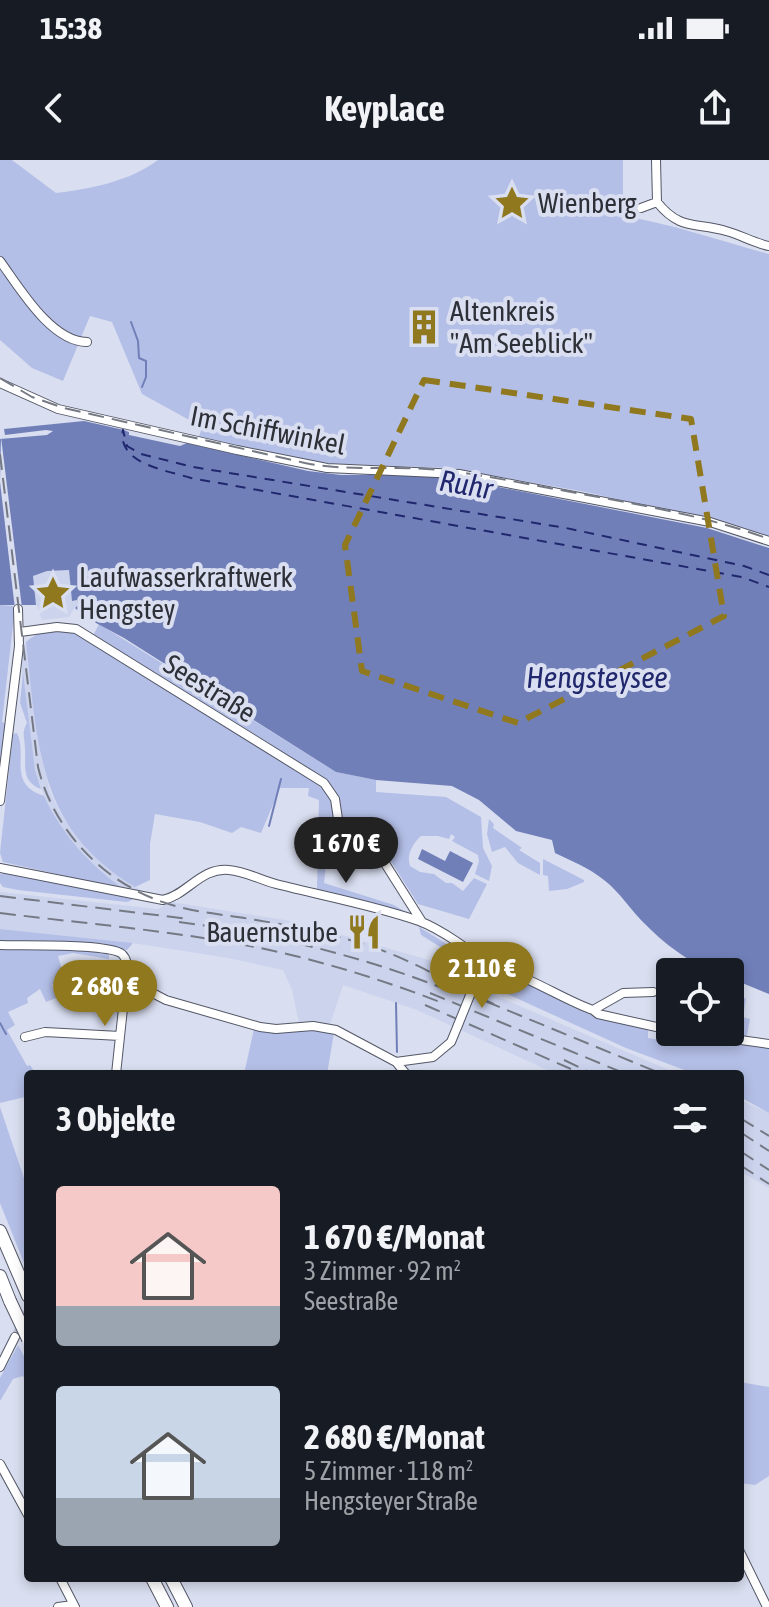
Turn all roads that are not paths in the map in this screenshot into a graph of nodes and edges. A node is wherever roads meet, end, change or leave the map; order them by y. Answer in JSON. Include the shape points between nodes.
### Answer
{"nodes":[{"id":1,"x":656,"y":160,"type":"edge"},
{"id":2,"x":657,"y":202,"type":"junction"},
{"id":3,"x":641,"y":208,"type":"dead end"},
{"id":4,"x":769,"y":246,"type":"edge"},
{"id":5,"x":0,"y":261,"type":"edge"},
{"id":6,"x":87,"y":342,"type":"dead end"},
{"id":7,"x":0,"y":383,"type":"edge"},
{"id":8,"x":769,"y":541,"type":"edge"},
{"id":9,"x":18,"y":609,"type":"dead end"},
{"id":10,"x":20,"y":632,"type":"junction"},
{"id":11,"x":0,"y":801,"type":"edge"},
{"id":12,"x":0,"y":868,"type":"edge"},
{"id":13,"x":422,"y":922,"type":"junction"},
{"id":14,"x":0,"y":945,"type":"edge"},
{"id":15,"x":483,"y":967,"type":"junction"},
{"id":16,"x":126,"y":985,"type":"junction"},
{"id":17,"x":653,"y":992,"type":"dead end"},
{"id":18,"x":593,"y":1010,"type":"junction"},
{"id":19,"x":656,"y":1027,"type":"edge"},
{"id":20,"x":120,"y":1036,"type":"junction"},
{"id":21,"x":25,"y":1037,"type":"dead end"},
{"id":22,"x":744,"y":1041,"type":"edge"},
{"id":23,"x":769,"y":1044,"type":"edge"},
{"id":24,"x":396,"y":1062,"type":"junction"},
{"id":25,"x":116,"y":1070,"type":"edge"},
{"id":26,"x":396,"y":1070,"type":"edge"},
{"id":27,"x":403,"y":1070,"type":"edge"},
{"id":28,"x":0,"y":1231,"type":"edge"},
{"id":29,"x":0,"y":1276,"type":"edge"},
{"id":30,"x":24,"y":1287,"type":"edge"},
{"id":31,"x":22,"y":1338,"type":"edge"},
{"id":32,"x":0,"y":1367,"type":"edge"},
{"id":33,"x":0,"y":1464,"type":"edge"},
{"id":34,"x":24,"y":1508,"type":"edge"},
{"id":35,"x":744,"y":1560,"type":"edge"},
{"id":36,"x":62,"y":1582,"type":"edge"},
{"id":37,"x":154,"y":1582,"type":"edge"},
{"id":38,"x":173,"y":1582,"type":"edge"},
{"id":39,"x":74,"y":1606,"type":"edge"},
{"id":40,"x":58,"y":1607,"type":"edge"},
{"id":41,"x":167,"y":1607,"type":"edge"},
{"id":42,"x":186,"y":1607,"type":"edge"},
{"id":43,"x":767,"y":1607,"type":"edge"}],
"edges":[{"from":1,"to":2,"type":"street"},
{"from":2,"to":3,"type":"street"},
{"from":2,"to":4,"type":"street","via":[[681,222]]},
{"from":5,"to":6,"type":"street","via":[[47,322],[76,342]]},
{"from":7,"to":8,"type":"street","name":"Im Schiffwinkel","via":[[58,409],[252,453],[327,468],[459,474],[710,522]]},
{"from":9,"to":10,"type":"street"},
{"from":10,"to":11,"type":"street"},
{"from":10,"to":13,"type":"street","name":"Seestraße","via":[[76,629],[324,783],[335,799],[340,825],[381,857]]},
{"from":12,"to":13,"type":"street","name":"Seestraße","via":[[163,900],[203,875],[230,870]]},
{"from":13,"to":15,"type":"street","name":"Seestraße","via":[[476,954]]},
{"from":14,"to":16,"type":"street","via":[[113,949],[125,958]]},
{"from":15,"to":18,"type":"street","name":"Seestraße","via":[[498,966]]},
{"from":15,"to":24,"type":"street","bridge":true,"via":[[451,1042],[433,1057]]},
{"from":16,"to":20,"type":"street"},
{"from":16,"to":24,"type":"street","via":[[260,1027],[336,1030]]},
{"from":17,"to":18,"type":"street","via":[[623,993]]},
{"from":18,"to":19,"type":"street","name":"Seestraße"},
{"from":20,"to":21,"type":"street","via":[[45,1032]]},
{"from":20,"to":25,"type":"street"},
{"from":22,"to":23,"type":"street"},
{"from":24,"to":26,"type":"street"},
{"from":24,"to":27,"type":"street"},
{"from":28,"to":30,"type":"highway"},
{"from":29,"to":31,"type":"highway","bridge":true},
{"from":31,"to":32,"type":"street"},
{"from":33,"to":34,"type":"street"},
{"from":35,"to":43,"type":"street"},
{"from":36,"to":39,"type":"street"},
{"from":37,"to":41,"type":"highway"},
{"from":38,"to":42,"type":"highway"},
{"from":39,"to":40,"type":"street"}]}
